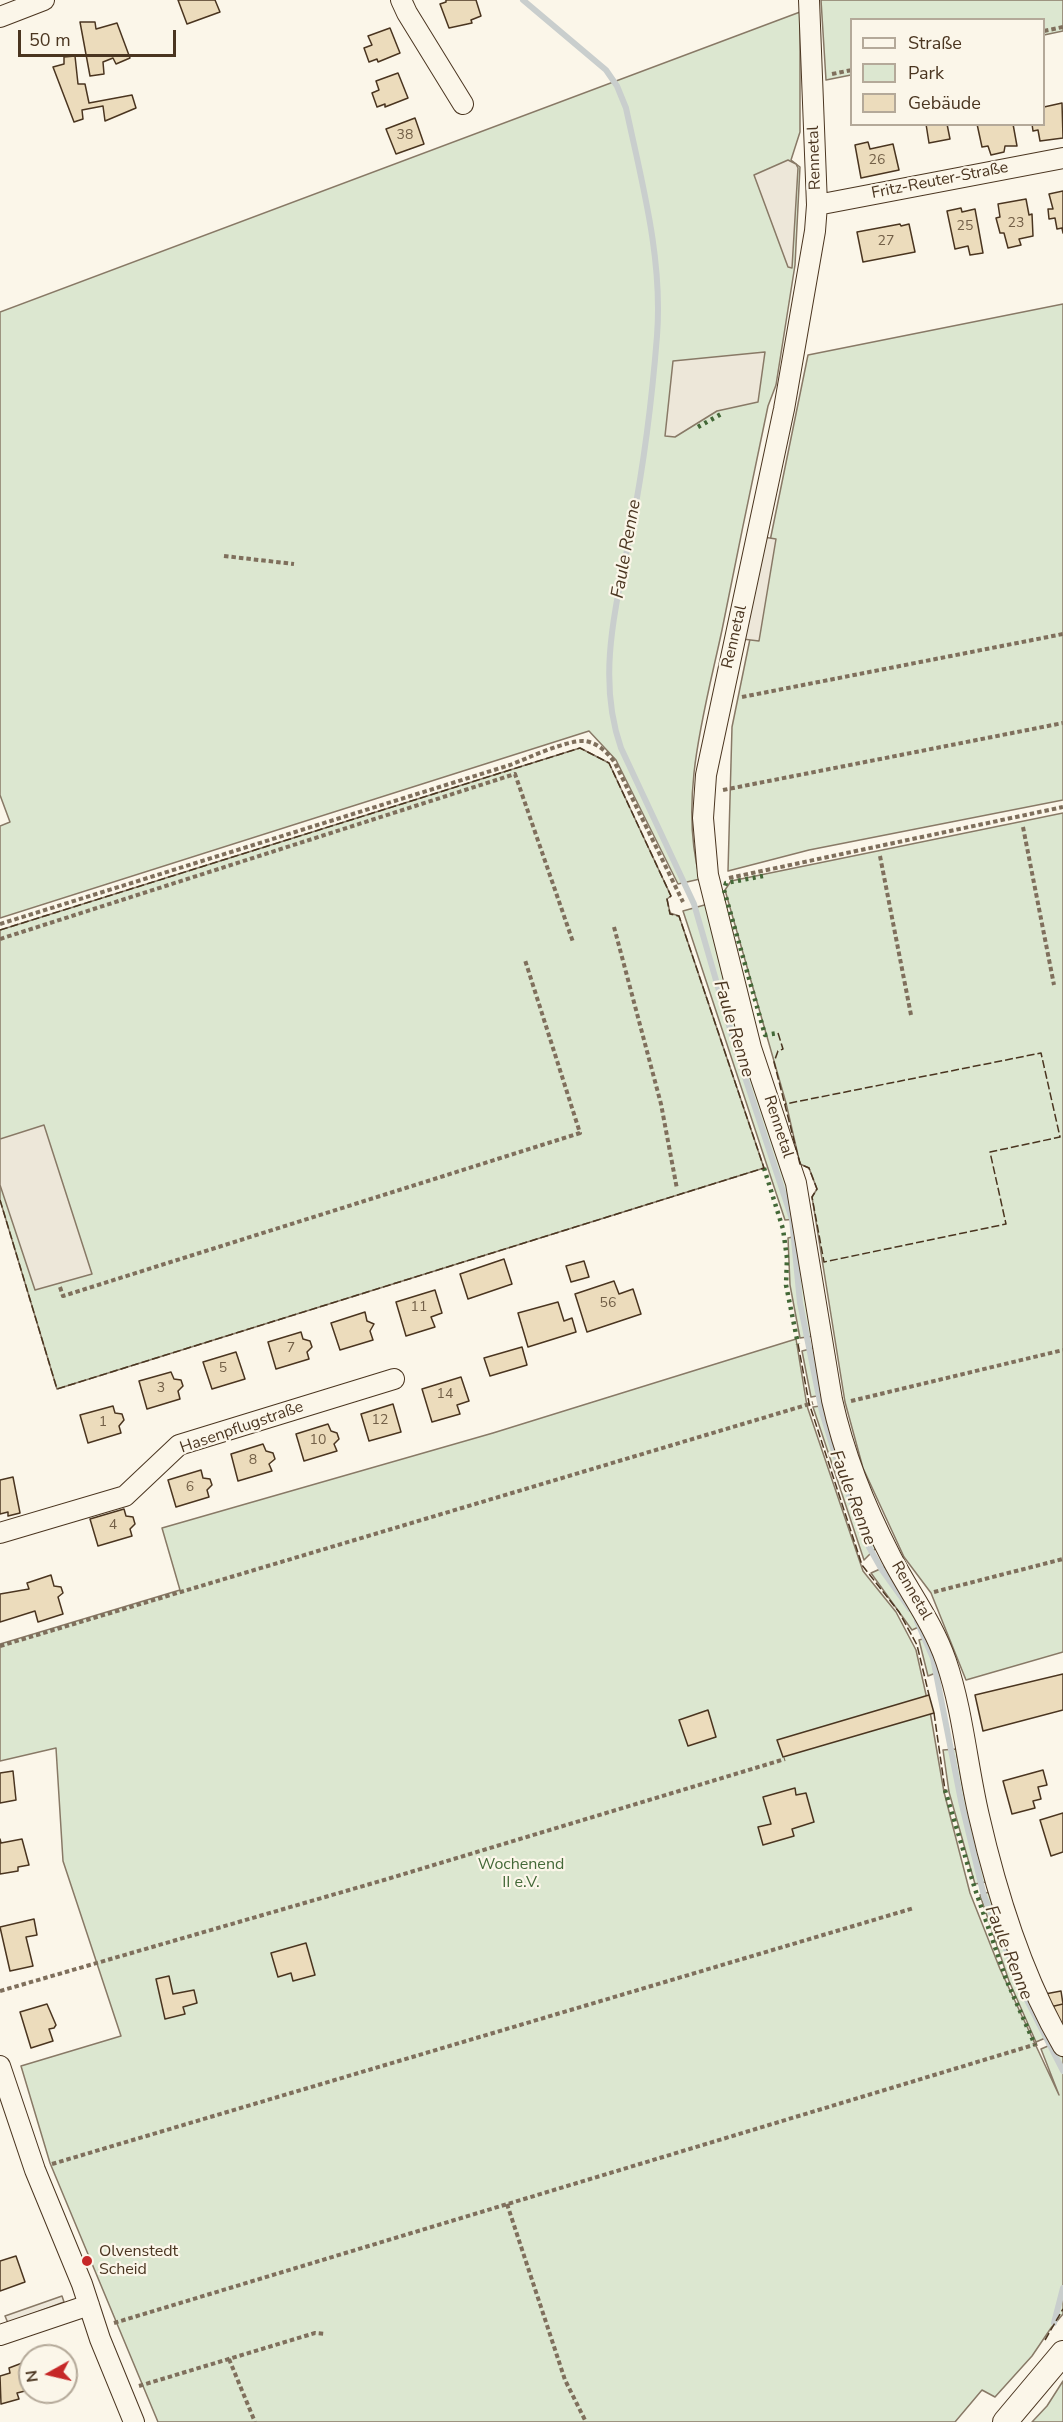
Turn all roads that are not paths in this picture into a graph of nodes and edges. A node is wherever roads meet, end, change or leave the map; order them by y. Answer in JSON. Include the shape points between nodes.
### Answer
{"nodes":[{"id":1,"x":44,"y":0,"type":"edge"},
{"id":2,"x":401,"y":0,"type":"edge"},
{"id":3,"x":809,"y":0,"type":"edge"},
{"id":4,"x":0,"y":17,"type":"edge"},
{"id":5,"x":463,"y":104,"type":"dead end"},
{"id":6,"x":1063,"y":158,"type":"edge"},
{"id":7,"x":817,"y":205,"type":"junction"},
{"id":8,"x":394,"y":1379,"type":"dead end"},
{"id":9,"x":0,"y":1533,"type":"edge"},
{"id":10,"x":1063,"y":2046,"type":"edge"},
{"id":11,"x":0,"y":2066,"type":"edge"},
{"id":12,"x":89,"y":2305,"type":"junction"},
{"id":13,"x":0,"y":2335,"type":"edge"},
{"id":14,"x":1063,"y":2354,"type":"edge"},
{"id":15,"x":134,"y":2422,"type":"edge"},
{"id":16,"x":1005,"y":2422,"type":"edge"}],
"edges":[{"from":1,"to":4,"type":"street"},
{"from":2,"to":5,"type":"street"},
{"from":3,"to":7,"type":"street","name":"Rennetal"},
{"from":6,"to":7,"type":"street","name":"Fritz-Reuter-Straße"},
{"from":7,"to":10,"type":"street","name":"Rennetal","via":[[810,267],[784,408],[706,776],[704,837],[712,893],[751,1048],[796,1183],[832,1400],[843,1443],[891,1557],[943,1653],[996,1884],[1031,1980]]},
{"from":8,"to":9,"type":"street","name":"Hasenpflugstraße","via":[[179,1445],[125,1496]]},
{"from":11,"to":12,"type":"street","via":[[35,2170]]},
{"from":12,"to":13,"type":"street"},
{"from":12,"to":15,"type":"street"},
{"from":14,"to":16,"type":"street"}]}
